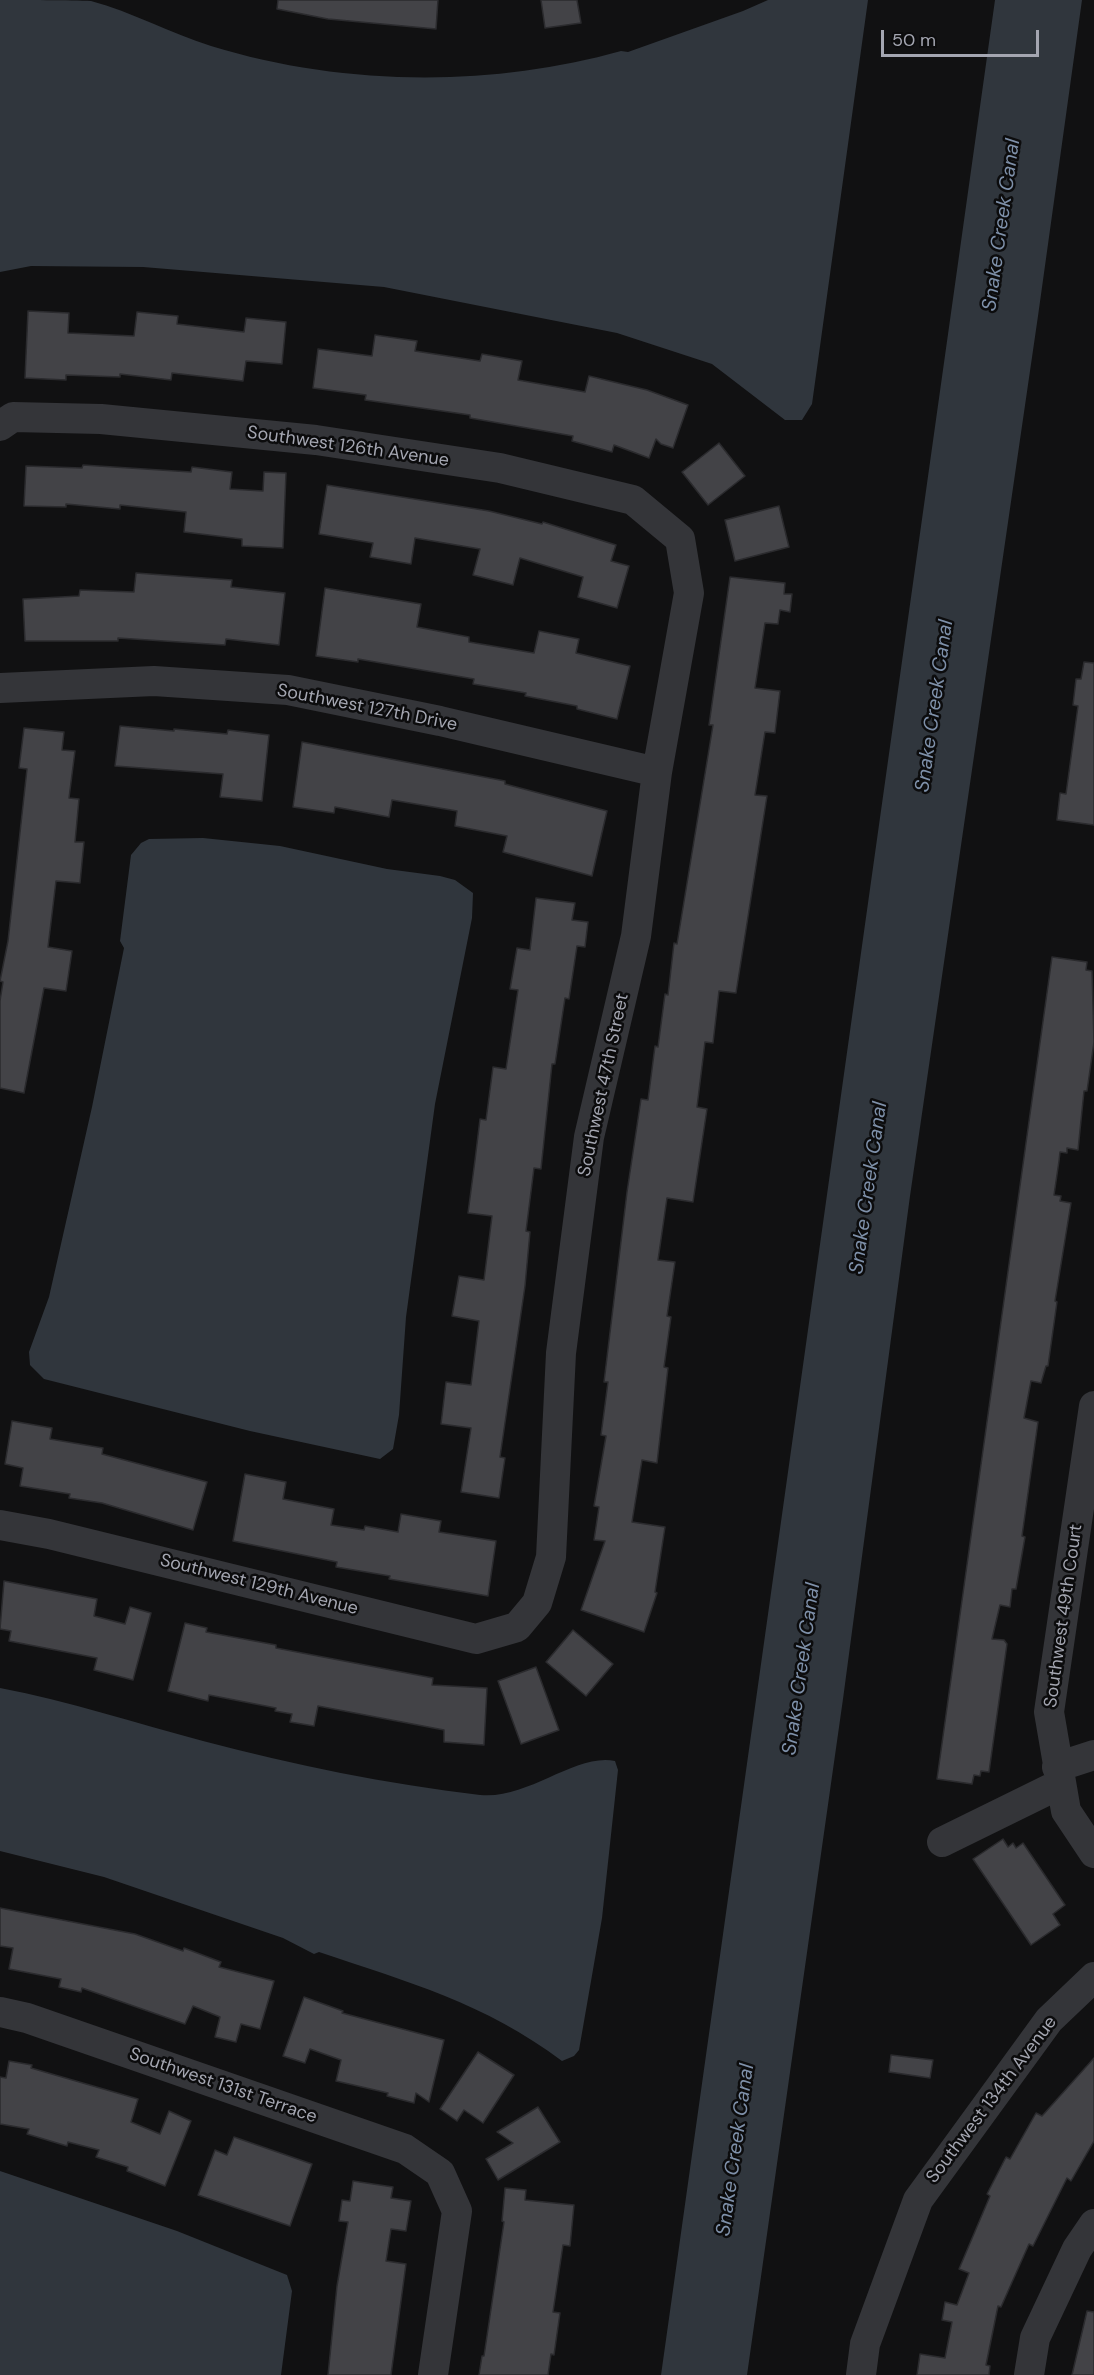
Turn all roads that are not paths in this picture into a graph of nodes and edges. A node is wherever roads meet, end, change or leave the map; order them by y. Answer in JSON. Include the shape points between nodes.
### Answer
{"nodes":[{"id":1,"x":0,"y":426,"type":"edge"},
{"id":2,"x":680,"y":539,"type":"joint"},
{"id":3,"x":0,"y":688,"type":"edge"},
{"id":4,"x":657,"y":772,"type":"junction"},
{"id":5,"x":1094,"y":1406,"type":"edge"},
{"id":6,"x":0,"y":1525,"type":"edge"},
{"id":7,"x":517,"y":1627,"type":"joint"},
{"id":8,"x":1094,"y":1755,"type":"edge"},
{"id":9,"x":1059,"y":1776,"type":"junction"},
{"id":10,"x":942,"y":1842,"type":"dead end"},
{"id":11,"x":1094,"y":1853,"type":"edge"},
{"id":12,"x":1094,"y":1977,"type":"edge"},
{"id":13,"x":0,"y":2012,"type":"edge"},
{"id":14,"x":1094,"y":2224,"type":"edge"},
{"id":15,"x":433,"y":2375,"type":"edge"},
{"id":16,"x":861,"y":2375,"type":"edge"},
{"id":17,"x":1029,"y":2375,"type":"edge"}],
"edges":[{"from":1,"to":2,"type":"street","name":"Southwest 126th Avenue","via":[[13,417],[101,419],[316,440],[500,468],[633,500]]},
{"from":2,"to":4,"type":"street","name":"Southwest 47th Street","via":[[689,593]]},
{"from":3,"to":4,"type":"street","name":"Southwest 127th Drive","via":[[154,681],[288,690]]},
{"from":4,"to":7,"type":"street","name":"Southwest 47th Street","via":[[636,936],[589,1137],[561,1353],[551,1557],[537,1603]]},
{"from":5,"to":9,"type":"street","name":"Southwest 49th Court","via":[[1049,1712]]},
{"from":6,"to":7,"type":"street","name":"Southwest 129th Avenue","via":[[476,1639]]},
{"from":8,"to":9,"type":"street"},
{"from":9,"to":10,"type":"street"},
{"from":9,"to":11,"type":"street","name":"Southwest 49th Court","via":[[1066,1810]]},
{"from":12,"to":16,"type":"street","name":"Southwest 134th Avenue","via":[[1049,2020],[918,2200],[865,2344]]},
{"from":13,"to":15,"type":"street","name":"Southwest 131st Terrace","via":[[405,2149],[440,2173],[457,2211]]},
{"from":14,"to":17,"type":"street","via":[[1077,2249],[1035,2338]]}]}
